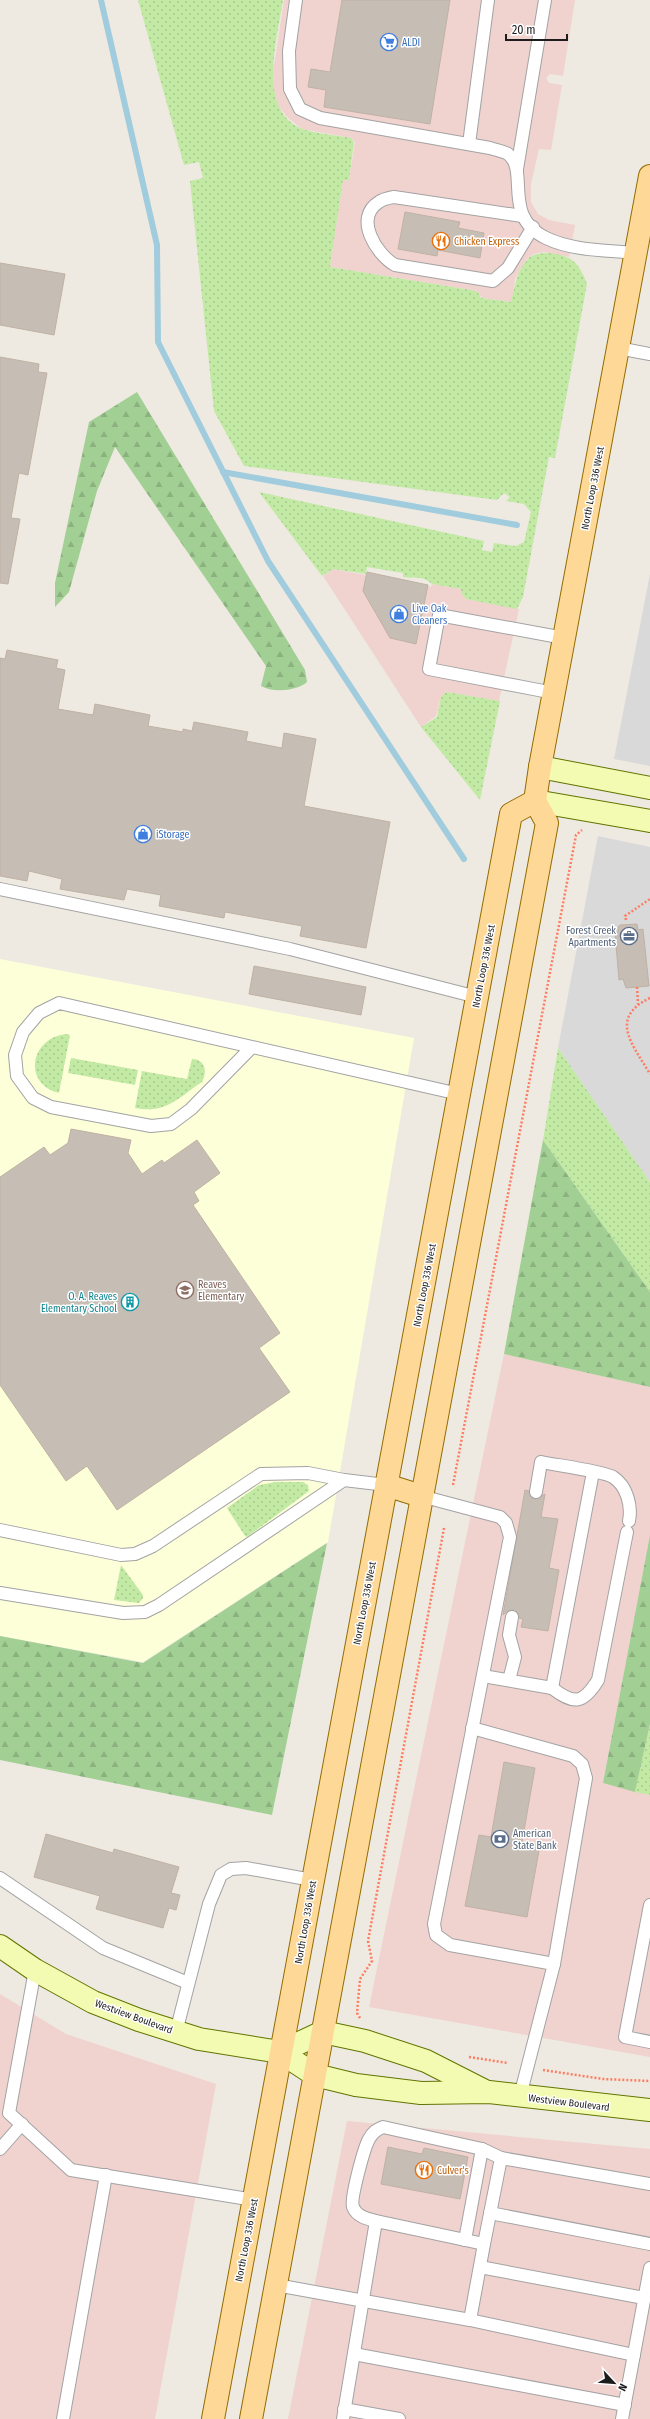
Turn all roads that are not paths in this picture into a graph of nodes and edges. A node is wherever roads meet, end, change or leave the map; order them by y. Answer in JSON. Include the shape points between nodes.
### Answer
{"nodes":[{"id":1,"x":296,"y":0,"type":"edge"},
{"id":2,"x":488,"y":0,"type":"edge"},
{"id":3,"x":545,"y":0,"type":"edge"},
{"id":4,"x":468,"y":144,"type":"junction"},
{"id":5,"x":517,"y":169,"type":"junction"},
{"id":6,"x":650,"y":176,"type":"edge"},
{"id":7,"x":522,"y":216,"type":"junction"},
{"id":8,"x":533,"y":228,"type":"junction"},
{"id":9,"x":645,"y":231,"type":"edge"},
{"id":10,"x":636,"y":253,"type":"junction"},
{"id":11,"x":618,"y":348,"type":"junction"},
{"id":12,"x":650,"y":354,"type":"edge"},
{"id":13,"x":564,"y":638,"type":"junction"},
{"id":14,"x":554,"y":693,"type":"junction"},
{"id":15,"x":540,"y":768,"type":"junction"},
{"id":16,"x":650,"y":788,"type":"edge"},
{"id":17,"x":535,"y":801,"type":"junction"},
{"id":18,"x":650,"y":821,"type":"edge"},
{"id":19,"x":0,"y":889,"type":"edge"},
{"id":20,"x":477,"y":997,"type":"junction"},
{"id":21,"x":252,"y":1047,"type":"junction"},
{"id":22,"x":459,"y":1094,"type":"junction"},
{"id":23,"x":593,"y":1472,"type":"junction"},
{"id":24,"x":344,"y":1480,"type":"junction"},
{"id":25,"x":386,"y":1485,"type":"junction"},
{"id":26,"x":536,"y":1492,"type":"dead end"},
{"id":27,"x":421,"y":1496,"type":"junction"},
{"id":28,"x":0,"y":1530,"type":"edge"},
{"id":29,"x":0,"y":1593,"type":"edge"},
{"id":30,"x":512,"y":1617,"type":"dead end"},
{"id":31,"x":483,"y":1676,"type":"junction"},
{"id":32,"x":509,"y":1680,"type":"junction"},
{"id":33,"x":552,"y":1688,"type":"junction"},
{"id":34,"x":472,"y":1728,"type":"junction"},
{"id":35,"x":0,"y":1878,"type":"edge"},
{"id":36,"x":312,"y":1880,"type":"junction"},
{"id":37,"x":650,"y":1904,"type":"edge"},
{"id":38,"x":0,"y":1946,"type":"edge"},
{"id":39,"x":554,"y":1964,"type":"junction"},
{"id":40,"x":35,"y":1970,"type":"junction"},
{"id":41,"x":188,"y":1983,"type":"junction"},
{"id":42,"x":176,"y":2032,"type":"junction"},
{"id":43,"x":323,"y":2032,"type":"junction"},
{"id":44,"x":650,"y":2042,"type":"edge"},
{"id":45,"x":280,"y":2052,"type":"junction"},
{"id":46,"x":315,"y":2075,"type":"junction"},
{"id":47,"x":489,"y":2092,"type":"junction"},
{"id":48,"x":520,"y":2096,"type":"junction"},
{"id":49,"x":650,"y":2110,"type":"edge"},
{"id":50,"x":22,"y":2124,"type":"junction"},
{"id":51,"x":0,"y":2148,"type":"edge"},
{"id":52,"x":482,"y":2149,"type":"junction"},
{"id":53,"x":501,"y":2158,"type":"junction"},
{"id":54,"x":106,"y":2175,"type":"junction"},
{"id":55,"x":650,"y":2184,"type":"edge"},
{"id":56,"x":254,"y":2200,"type":"junction"},
{"id":57,"x":490,"y":2213,"type":"junction"},
{"id":58,"x":376,"y":2221,"type":"junction"},
{"id":59,"x":466,"y":2240,"type":"junction"},
{"id":60,"x":484,"y":2244,"type":"junction"},
{"id":61,"x":650,"y":2244,"type":"edge"},
{"id":62,"x":480,"y":2267,"type":"junction"},
{"id":63,"x":650,"y":2268,"type":"edge"},
{"id":64,"x":276,"y":2286,"type":"junction"},
{"id":65,"x":644,"y":2298,"type":"junction"},
{"id":66,"x":363,"y":2300,"type":"junction"},
{"id":67,"x":470,"y":2320,"type":"junction"},
{"id":68,"x":354,"y":2354,"type":"junction"},
{"id":69,"x":634,"y":2355,"type":"junction"},
{"id":70,"x":624,"y":2405,"type":"junction"},
{"id":71,"x":344,"y":2414,"type":"edge"},
{"id":72,"x":63,"y":2419,"type":"edge"},
{"id":73,"x":213,"y":2419,"type":"edge"},
{"id":74,"x":251,"y":2419,"type":"edge"},
{"id":75,"x":399,"y":2419,"type":"edge"},
{"id":76,"x":622,"y":2419,"type":"edge"}],
"edges":[{"from":1,"to":4,"type":"lane","via":[[289,52],[290,89],[300,109],[320,118]]},
{"from":2,"to":4,"type":"lane"},
{"from":3,"to":5,"type":"lane"},
{"from":4,"to":5,"type":"lane","via":[[508,155]]},
{"from":5,"to":7,"type":"lane","via":[[518,201]]},
{"from":6,"to":9,"type":"main road","name":"North Loop 336 West"},
{"from":7,"to":8,"type":"lane"},
{"from":7,"to":8,"type":"lane","via":[[394,197],[379,202],[370,212],[367,230],[385,260],[395,265],[493,281],[508,268]]},
{"from":8,"to":10,"type":"lane","via":[[545,237],[568,246]]},
{"from":9,"to":10,"type":"main road","name":"North Loop 336 West"},
{"from":10,"to":11,"type":"main road","name":"North Loop 336 West"},
{"from":11,"to":12,"type":"lane"},
{"from":11,"to":13,"type":"main road","name":"North Loop 336 West"},
{"from":13,"to":14,"type":"main road","name":"North Loop 336 West"},
{"from":13,"to":14,"type":"lane","via":[[439,615],[429,669]]},
{"from":14,"to":15,"type":"main road","name":"North Loop 336 West"},
{"from":15,"to":16,"type":"street"},
{"from":15,"to":17,"type":"main road","name":"North Loop 336 West"},
{"from":17,"to":18,"type":"street"},
{"from":17,"to":20,"type":"main road","name":"North Loop 336 West","via":[[511,814]]},
{"from":17,"to":27,"type":"main road","via":[[547,822]]},
{"from":19,"to":20,"type":"lane","via":[[290,949]]},
{"from":20,"to":22,"type":"main road","name":"North Loop 336 West"},
{"from":21,"to":21,"type":"lane","via":[[58,1003],[39,1013],[22,1032],[15,1055],[17,1076],[33,1098],[51,1107],[151,1126],[171,1124],[191,1109]]},
{"from":21,"to":22,"type":"lane"},
{"from":22,"to":25,"type":"main road","name":"North Loop 336 West"},
{"from":23,"to":26,"type":"lane","via":[[541,1462]]},
{"from":23,"to":33,"type":"lane"},
{"from":23,"to":33,"type":"lane","via":[[613,1477],[626,1491],[632,1510],[598,1680],[589,1693],[579,1700],[566,1699]]},
{"from":24,"to":25,"type":"lane"},
{"from":24,"to":28,"type":"lane","via":[[308,1473],[261,1474],[153,1546],[135,1554],[121,1555]]},
{"from":24,"to":29,"type":"lane","via":[[145,1612],[123,1613]]},
{"from":25,"to":27,"type":"main road"},
{"from":25,"to":36,"type":"main road","name":"North Loop 336 West"},
{"from":27,"to":31,"type":"lane","via":[[493,1514],[506,1523],[510,1537]]},
{"from":27,"to":43,"type":"main road"},
{"from":30,"to":32,"type":"lane","via":[[509,1635],[515,1657]]},
{"from":31,"to":32,"type":"lane"},
{"from":31,"to":34,"type":"lane"},
{"from":32,"to":33,"type":"lane"},
{"from":34,"to":39,"type":"lane","via":[[573,1756],[582,1764],[586,1778]]},
{"from":34,"to":39,"type":"lane","via":[[434,1924],[436,1935],[450,1945]]},
{"from":35,"to":41,"type":"lane","via":[[103,1948]]},
{"from":36,"to":41,"type":"lane","via":[[246,1868],[231,1869],[221,1875],[209,1904]]},
{"from":36,"to":45,"type":"main road","name":"North Loop 336 West"},
{"from":37,"to":44,"type":"lane","via":[[625,2037]]},
{"from":38,"to":40,"type":"street","name":"Westview Boulevard"},
{"from":39,"to":48,"type":"lane"},
{"from":40,"to":42,"type":"street","name":"Westview Boulevard","via":[[94,2002]]},
{"from":40,"to":50,"type":"lane","via":[[9,2112]]},
{"from":41,"to":42,"type":"lane"},
{"from":42,"to":45,"type":"street","name":"Westview Boulevard","via":[[200,2039]]},
{"from":43,"to":45,"type":"street"},
{"from":43,"to":46,"type":"main road"},
{"from":43,"to":47,"type":"street","name":"Westview Boulevard","via":[[365,2041],[426,2061]]},
{"from":45,"to":46,"type":"street","name":"Westview Boulevard"},
{"from":45,"to":56,"type":"main road","name":"North Loop 336 West"},
{"from":46,"to":47,"type":"street","name":"Westview Boulevard","via":[[356,2085],[422,2093]]},
{"from":46,"to":64,"type":"main road"},
{"from":47,"to":48,"type":"street","name":"Westview Boulevard"},
{"from":48,"to":49,"type":"street","name":"Westview Boulevard"},
{"from":50,"to":51,"type":"lane"},
{"from":50,"to":54,"type":"lane","via":[[71,2170]]},
{"from":52,"to":53,"type":"lane"},
{"from":52,"to":58,"type":"lane","via":[[383,2127],[375,2131],[368,2140],[353,2196],[353,2207],[359,2214]]},
{"from":52,"to":59,"type":"lane"},
{"from":53,"to":55,"type":"lane"},
{"from":53,"to":57,"type":"lane"},
{"from":54,"to":56,"type":"lane"},
{"from":54,"to":72,"type":"lane"},
{"from":56,"to":73,"type":"main road","name":"North Loop 336 West"},
{"from":57,"to":60,"type":"lane"},
{"from":57,"to":61,"type":"lane"},
{"from":58,"to":59,"type":"lane"},
{"from":58,"to":66,"type":"lane"},
{"from":59,"to":60,"type":"lane"},
{"from":60,"to":62,"type":"lane"},
{"from":62,"to":65,"type":"lane"},
{"from":62,"to":67,"type":"lane"},
{"from":63,"to":65,"type":"lane"},
{"from":64,"to":66,"type":"lane"},
{"from":64,"to":74,"type":"main road"},
{"from":65,"to":69,"type":"lane"},
{"from":66,"to":67,"type":"lane"},
{"from":66,"to":68,"type":"lane"},
{"from":67,"to":69,"type":"lane"},
{"from":68,"to":70,"type":"lane"},
{"from":68,"to":71,"type":"lane"},
{"from":69,"to":70,"type":"lane"},
{"from":70,"to":76,"type":"lane"},
{"from":71,"to":75,"type":"lane"}]}
